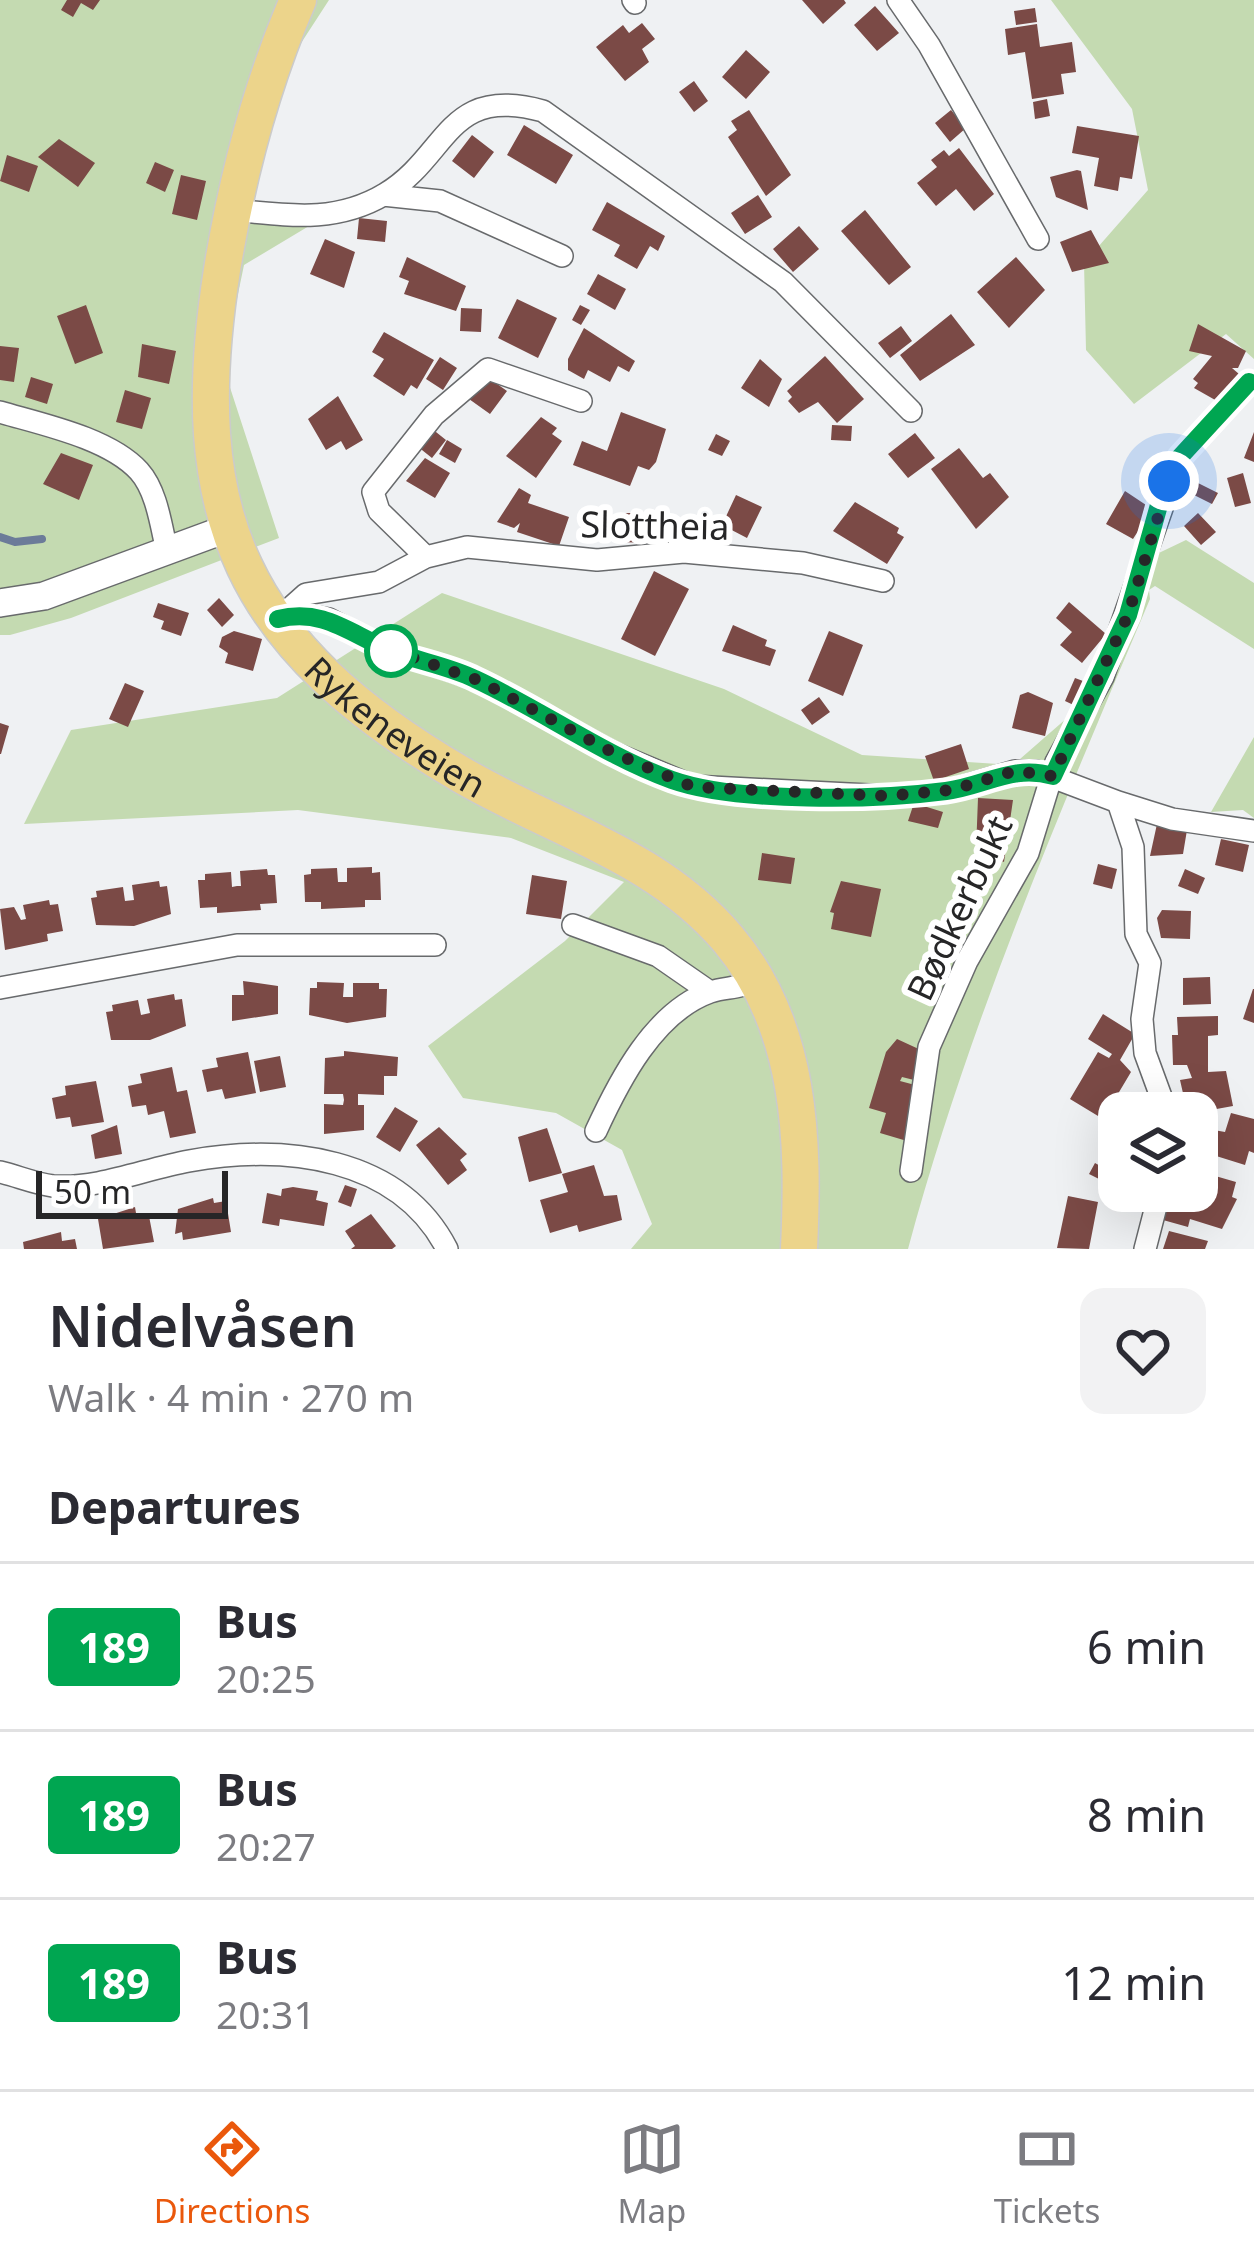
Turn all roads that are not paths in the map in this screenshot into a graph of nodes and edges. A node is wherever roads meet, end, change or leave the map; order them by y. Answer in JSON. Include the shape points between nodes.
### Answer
{"nodes":[{"id":1,"x":298,"y":0,"type":"edge"},
{"id":2,"x":898,"y":0,"type":"edge"},
{"id":3,"x":383,"y":195,"type":"junction"},
{"id":4,"x":232,"y":210,"type":"junction"},
{"id":5,"x":1038,"y":239,"type":"dead end"},
{"id":6,"x":562,"y":256,"type":"dead end"},
{"id":7,"x":1249,"y":382,"type":"dead end"},
{"id":8,"x":581,"y":400,"type":"dead end"},
{"id":9,"x":0,"y":412,"type":"edge"},
{"id":10,"x":910,"y":412,"type":"dead end"},
{"id":11,"x":226,"y":529,"type":"junction"},
{"id":12,"x":167,"y":551,"type":"junction"},
{"id":13,"x":426,"y":557,"type":"junction"},
{"id":14,"x":883,"y":581,"type":"dead end"},
{"id":15,"x":0,"y":603,"type":"edge"},
{"id":16,"x":278,"y":619,"type":"junction"},
{"id":17,"x":1053,"y":776,"type":"junction"},
{"id":18,"x":1118,"y":802,"type":"junction"},
{"id":19,"x":1254,"y":831,"type":"edge"},
{"id":20,"x":573,"y":925,"type":"dead end"},
{"id":21,"x":435,"y":945,"type":"dead end"},
{"id":22,"x":755,"y":979,"type":"junction"},
{"id":23,"x":0,"y":988,"type":"edge"},
{"id":24,"x":710,"y":992,"type":"junction"},
{"id":25,"x":1159,"y":1092,"type":"edge"},
{"id":26,"x":596,"y":1130,"type":"dead end"},
{"id":27,"x":911,"y":1171,"type":"dead end"},
{"id":28,"x":0,"y":1172,"type":"edge"},
{"id":29,"x":1155,"y":1212,"type":"edge"},
{"id":30,"x":447,"y":1249,"type":"edge"},
{"id":31,"x":799,"y":1249,"type":"edge"},
{"id":32,"x":1145,"y":1249,"type":"edge"}],
"edges":[{"from":1,"to":4,"type":"main road","name":"Rykeneveien"},
{"from":2,"to":5,"type":"street"},
{"from":3,"to":4,"type":"street","via":[[312,218]]},
{"from":3,"to":6,"type":"street","via":[[440,201]]},
{"from":3,"to":10,"type":"street","via":[[444,131],[477,109],[511,102],[543,111],[783,282]]},
{"from":4,"to":11,"type":"main road","name":"Rykeneveien","via":[[208,404]]},
{"from":7,"to":17,"type":"street","name":"Bødkerbukt","via":[[1180,457],[1128,615]]},
{"from":8,"to":13,"type":"street","via":[[488,369],[434,415],[373,492],[379,511]]},
{"from":9,"to":12,"type":"street","via":[[103,448],[139,471]]},
{"from":11,"to":12,"type":"street"},
{"from":11,"to":16,"type":"main road","name":"Rykeneveien"},
{"from":12,"to":15,"type":"street","via":[[44,596]]},
{"from":13,"to":14,"type":"street","name":"Slottheia","via":[[467,548],[597,560],[684,552],[803,563]]},
{"from":13,"to":16,"type":"street","name":"Slottheia","via":[[379,582],[306,594]]},
{"from":16,"to":17,"type":"street","via":[[329,619],[478,680],[693,787],[888,796],[951,790],[1015,771]]},
{"from":16,"to":22,"type":"main road","name":"Rykeneveien","via":[[317,665],[416,748],[626,856],[696,905]]},
{"from":17,"to":18,"type":"street"},
{"from":17,"to":27,"type":"street","name":"Bødkerbukt","via":[[1028,853],[929,1047]]},
{"from":18,"to":19,"type":"street"},
{"from":18,"to":25,"type":"street","via":[[1132,848],[1136,934],[1150,963],[1142,1019]]},
{"from":20,"to":24,"type":"street","via":[[658,956]]},
{"from":21,"to":23,"type":"street","via":[[237,945]]},
{"from":22,"to":24,"type":"street"},
{"from":22,"to":31,"type":"main road","name":"Rykeneveien","via":[[776,1019],[796,1095]]},
{"from":24,"to":26,"type":"street","via":[[644,1047]]},
{"from":28,"to":30,"type":"street","via":[[52,1186],[192,1160],[292,1156],[377,1174],[429,1214]]},
{"from":29,"to":32,"type":"street"}]}
